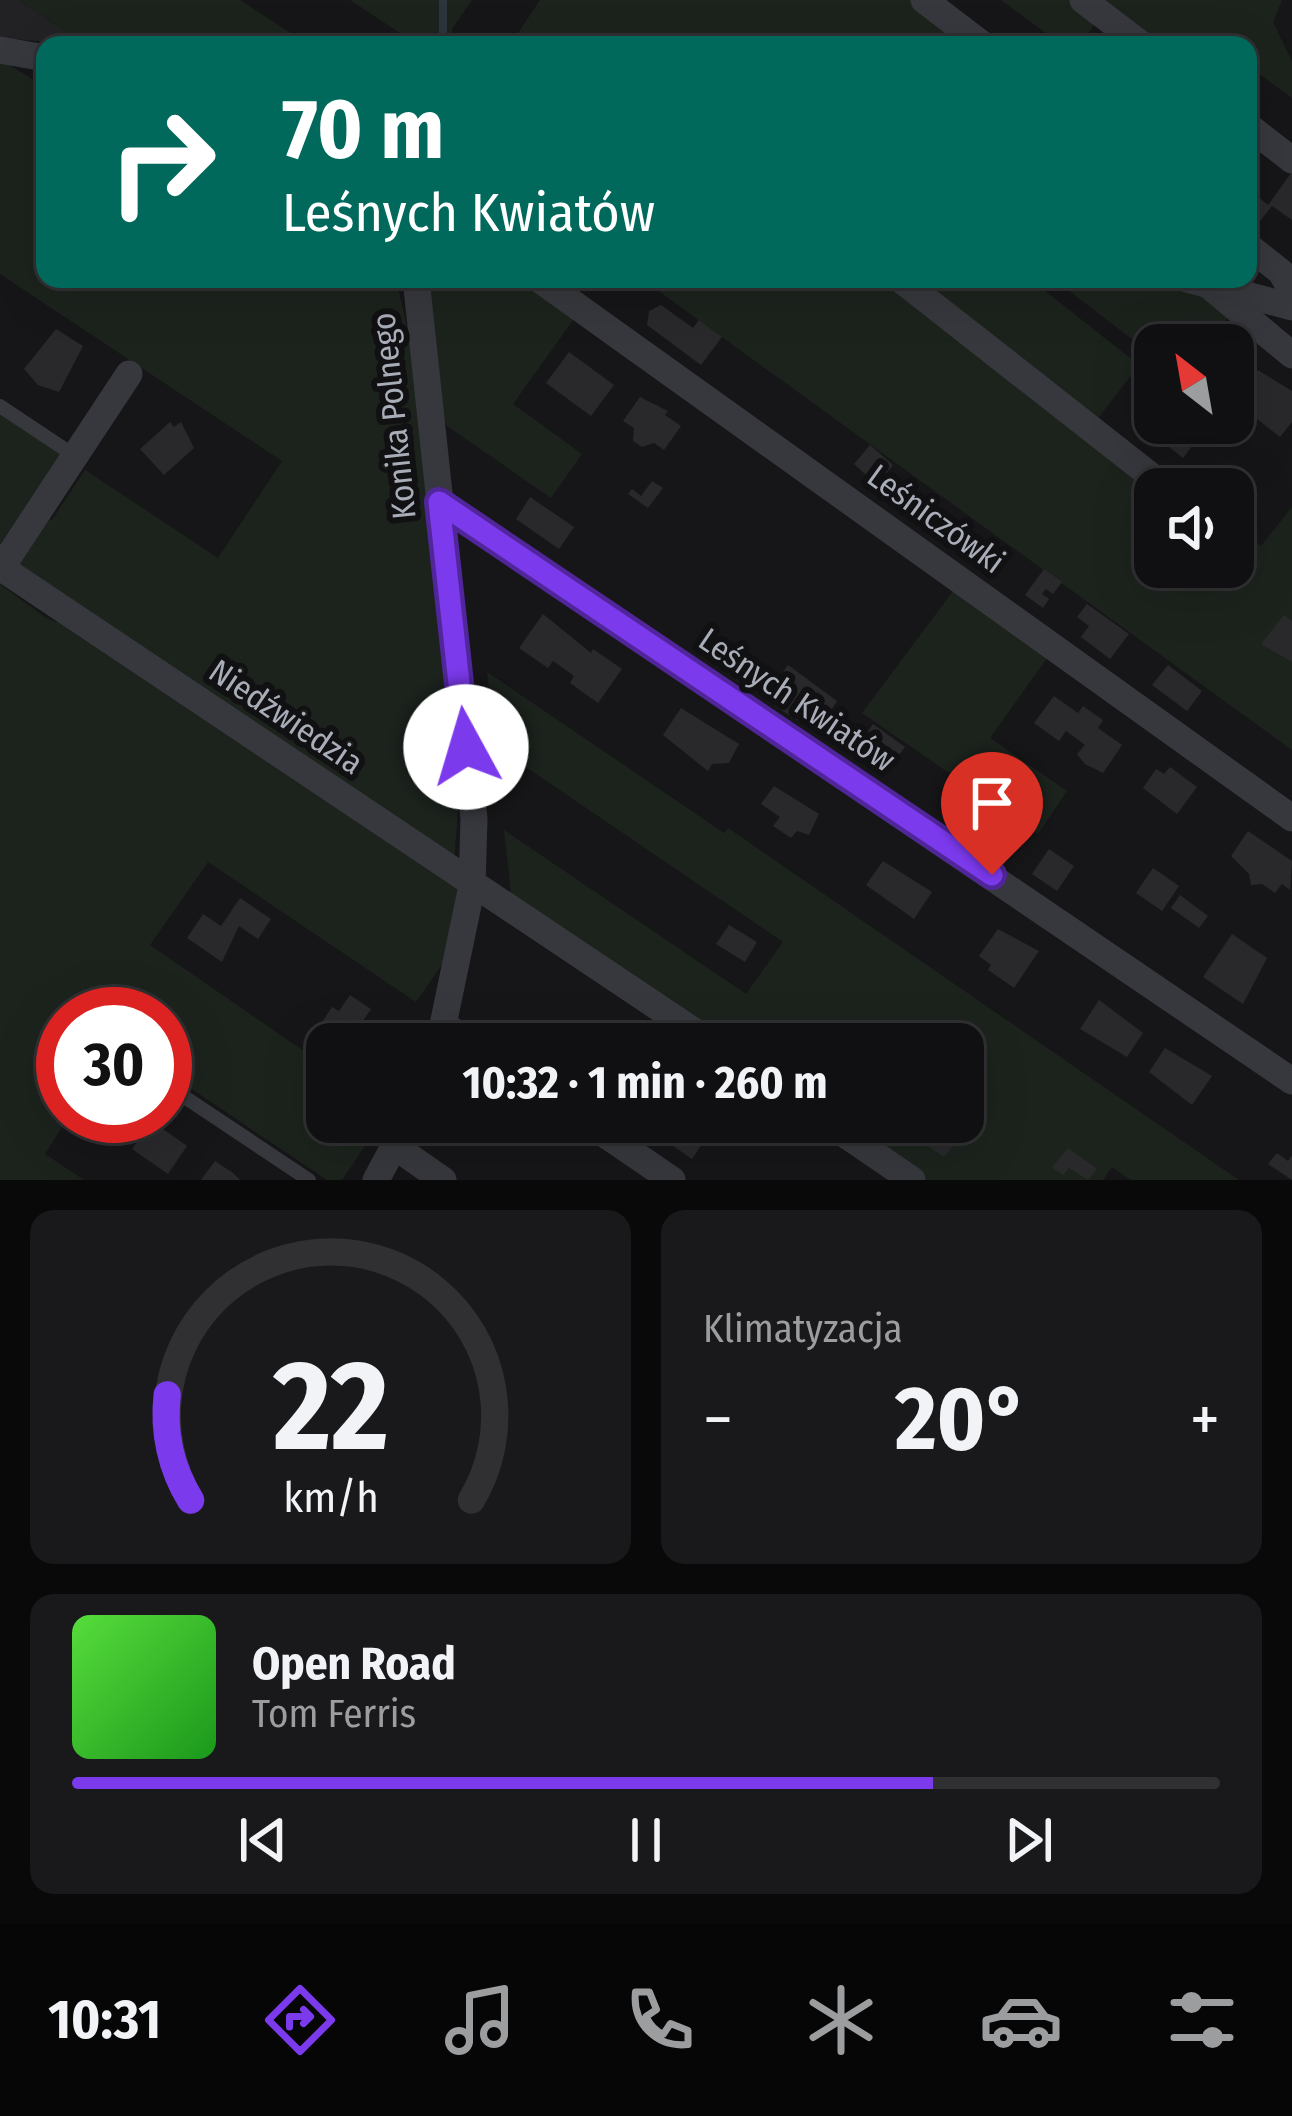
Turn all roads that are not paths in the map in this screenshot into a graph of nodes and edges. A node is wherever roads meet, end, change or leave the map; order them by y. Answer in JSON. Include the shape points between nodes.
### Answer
{"nodes":[{"id":1,"x":924,"y":0,"type":"edge"},
{"id":2,"x":1083,"y":0,"type":"edge"},
{"id":3,"x":971,"y":36,"type":"edge"},
{"id":4,"x":1130,"y":36,"type":"edge"},
{"id":5,"x":0,"y":50,"type":"edge"},
{"id":6,"x":36,"y":56,"type":"edge"},
{"id":7,"x":1257,"y":133,"type":"edge"},
{"id":8,"x":1292,"y":160,"type":"edge"},
{"id":9,"x":1257,"y":253,"type":"edge"},
{"id":10,"x":417,"y":288,"type":"edge"},
{"id":11,"x":552,"y":288,"type":"edge"},
{"id":12,"x":911,"y":288,"type":"edge"},
{"id":13,"x":1206,"y":288,"type":"edge"},
{"id":14,"x":1223,"y":288,"type":"edge"},
{"id":15,"x":1292,"y":292,"type":"edge"},
{"id":16,"x":1292,"y":307,"type":"edge"},
{"id":17,"x":1292,"y":356,"type":"edge"},
{"id":18,"x":129,"y":374,"type":"dead end"},
{"id":19,"x":0,"y":406,"type":"edge"},
{"id":20,"x":75,"y":456,"type":"junction"},
{"id":21,"x":1141,"y":468,"type":"edge"},
{"id":22,"x":439,"y":502,"type":"junction"},
{"id":23,"x":0,"y":568,"type":"edge"},
{"id":24,"x":1292,"y":818,"type":"edge"},
{"id":25,"x":472,"y":886,"type":"junction"},
{"id":26,"x":444,"y":1023,"type":"edge"},
{"id":27,"x":681,"y":1023,"type":"edge"},
{"id":28,"x":1292,"y":1081,"type":"edge"},
{"id":29,"x":192,"y":1102,"type":"edge"},
{"id":30,"x":397,"y":1143,"type":"edge"},
{"id":31,"x":409,"y":1143,"type":"edge"},
{"id":32,"x":618,"y":1143,"type":"edge"},
{"id":33,"x":858,"y":1143,"type":"edge"},
{"id":34,"x":309,"y":1180,"type":"edge"},
{"id":35,"x":376,"y":1180,"type":"edge"},
{"id":36,"x":443,"y":1180,"type":"edge"},
{"id":37,"x":672,"y":1180,"type":"edge"},
{"id":38,"x":912,"y":1180,"type":"edge"}],
"edges":[{"from":1,"to":3,"type":"street"},
{"from":2,"to":4,"type":"street"},
{"from":5,"to":6,"type":"street"},
{"from":7,"to":8,"type":"street"},
{"from":9,"to":15,"type":"street"},
{"from":10,"to":22,"type":"street","name":"Konika Polnego"},
{"from":11,"to":24,"type":"street","name":"Leśniczówki"},
{"from":12,"to":21,"type":"street"},
{"from":13,"to":17,"type":"street"},
{"from":14,"to":16,"type":"street"},
{"from":18,"to":20,"type":"street"},
{"from":19,"to":20,"type":"lane"},
{"from":20,"to":23,"type":"street"},
{"from":22,"to":25,"type":"street","name":"Konika Polnego","via":[[474,819]]},
{"from":22,"to":28,"type":"street","name":"Leśnych Kwiatów"},
{"from":23,"to":25,"type":"street","name":"Niedźwiedzia"},
{"from":25,"to":26,"type":"street","name":"Konika Polnego"},
{"from":25,"to":27,"type":"street","name":"Niedźwiedzia"},
{"from":29,"to":34,"type":"lane"},
{"from":30,"to":35,"type":"street"},
{"from":31,"to":36,"type":"street"},
{"from":32,"to":37,"type":"street"},
{"from":33,"to":38,"type":"street"}]}
